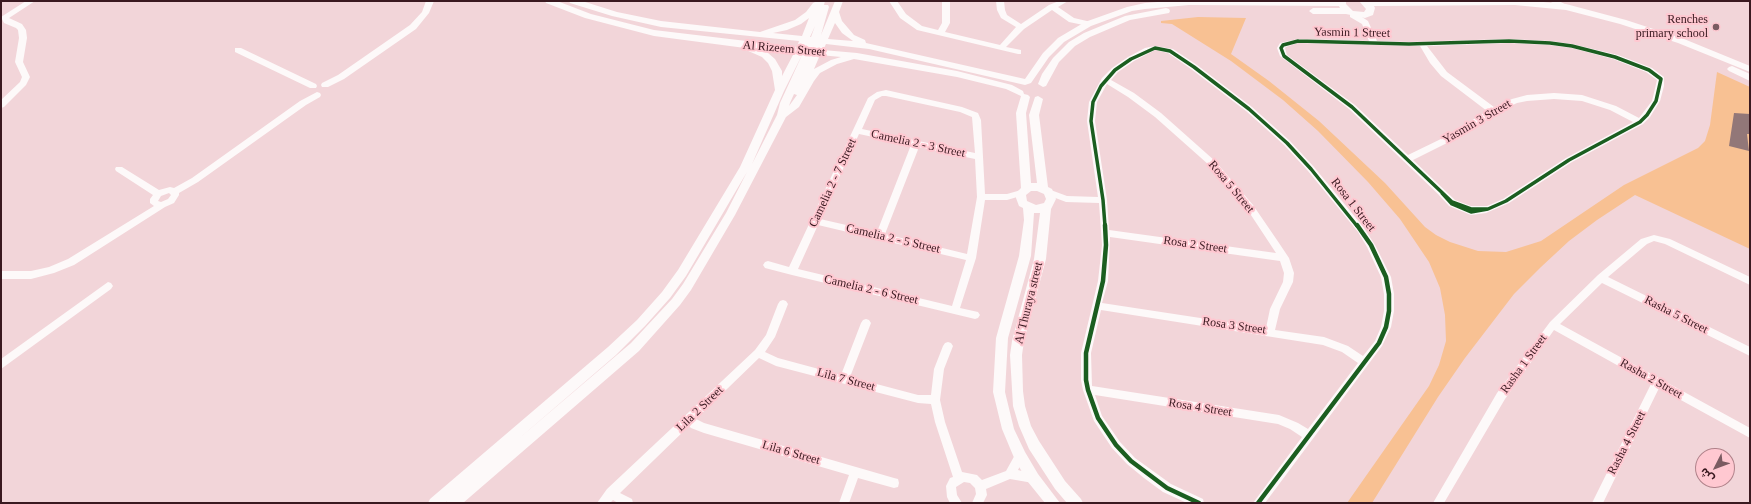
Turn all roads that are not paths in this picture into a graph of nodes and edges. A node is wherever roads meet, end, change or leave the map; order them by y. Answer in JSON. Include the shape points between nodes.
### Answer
{"nodes":[{"id":1,"x":31,"y":1,"type":"edge"},
{"id":2,"x":430,"y":1,"type":"edge"},
{"id":3,"x":549,"y":1,"type":"edge"},
{"id":4,"x":573,"y":1,"type":"edge"},
{"id":5,"x":819,"y":1,"type":"edge"},
{"id":6,"x":827,"y":1,"type":"edge"},
{"id":7,"x":839,"y":1,"type":"edge"},
{"id":8,"x":893,"y":1,"type":"edge"},
{"id":9,"x":946,"y":1,"type":"edge"},
{"id":10,"x":1000,"y":1,"type":"edge"},
{"id":11,"x":1064,"y":1,"type":"edge"},
{"id":12,"x":1548,"y":1,"type":"edge"},
{"id":13,"x":1553,"y":1,"type":"edge"},
{"id":14,"x":1539,"y":4,"type":"junction"},
{"id":15,"x":1052,"y":7,"type":"junction"},
{"id":16,"x":1347,"y":7,"type":"edge"},
{"id":17,"x":1566,"y":7,"type":"junction"},
{"id":18,"x":1367,"y":10,"type":"edge"},
{"id":19,"x":835,"y":13,"type":"junction"},
{"id":20,"x":1068,"y":18,"type":"junction"},
{"id":21,"x":1088,"y":24,"type":"junction"},
{"id":22,"x":1021,"y":27,"type":"junction"},
{"id":23,"x":1074,"y":31,"type":"junction"},
{"id":24,"x":750,"y":34,"type":"junction"},
{"id":25,"x":940,"y":34,"type":"junction"},
{"id":26,"x":715,"y":41,"type":"junction"},
{"id":27,"x":1374,"y":43,"type":"junction"},
{"id":28,"x":739,"y":44,"type":"junction"},
{"id":29,"x":1422,"y":44,"type":"junction"},
{"id":30,"x":812,"y":45,"type":"junction"},
{"id":31,"x":1001,"y":48,"type":"junction"},
{"id":32,"x":886,"y":49,"type":"junction"},
{"id":33,"x":238,"y":50,"type":"dead end"},
{"id":34,"x":1018,"y":52,"type":"dead end"},
{"id":35,"x":857,"y":56,"type":"junction"},
{"id":36,"x":1750,"y":69,"type":"edge"},
{"id":37,"x":959,"y":70,"type":"junction"},
{"id":38,"x":979,"y":75,"type":"junction"},
{"id":39,"x":1750,"y":78,"type":"edge"},
{"id":40,"x":1105,"y":80,"type":"junction"},
{"id":41,"x":1026,"y":82,"type":"junction"},
{"id":42,"x":1043,"y":84,"type":"junction"},
{"id":43,"x":779,"y":91,"type":"junction"},
{"id":44,"x":313,"y":92,"type":"junction"},
{"id":45,"x":1022,"y":95,"type":"junction"},
{"id":46,"x":1038,"y":99,"type":"junction"},
{"id":47,"x":1,"y":105,"type":"edge"},
{"id":48,"x":1493,"y":111,"type":"junction"},
{"id":49,"x":782,"y":115,"type":"junction"},
{"id":50,"x":1640,"y":122,"type":"junction"},
{"id":51,"x":857,"y":131,"type":"junction"},
{"id":52,"x":916,"y":144,"type":"junction"},
{"id":53,"x":979,"y":157,"type":"junction"},
{"id":54,"x":1408,"y":159,"type":"junction"},
{"id":55,"x":119,"y":169,"type":"dead end"},
{"id":56,"x":1046,"y":190,"type":"junction"},
{"id":57,"x":981,"y":196,"type":"junction"},
{"id":58,"x":1025,"y":198,"type":"junction"},
{"id":59,"x":1066,"y":199,"type":"junction"},
{"id":60,"x":158,"y":200,"type":"junction"},
{"id":61,"x":1104,"y":200,"type":"junction"},
{"id":62,"x":1048,"y":206,"type":"junction"},
{"id":63,"x":815,"y":221,"type":"junction"},
{"id":64,"x":1106,"y":233,"type":"junction"},
{"id":65,"x":880,"y":235,"type":"junction"},
{"id":66,"x":971,"y":258,"type":"junction"},
{"id":67,"x":1284,"y":258,"type":"junction"},
{"id":68,"x":768,"y":265,"type":"dead end"},
{"id":69,"x":792,"y":271,"type":"junction"},
{"id":70,"x":1,"y":275,"type":"edge"},
{"id":71,"x":1601,"y":278,"type":"junction"},
{"id":72,"x":1750,"y":282,"type":"edge"},
{"id":73,"x":108,"y":286,"type":"dead end"},
{"id":74,"x":784,"y":304,"type":"dead end"},
{"id":75,"x":1097,"y":306,"type":"junction"},
{"id":76,"x":955,"y":310,"type":"junction"},
{"id":77,"x":975,"y":315,"type":"dead end"},
{"id":78,"x":866,"y":323,"type":"dead end"},
{"id":79,"x":1553,"y":325,"type":"junction"},
{"id":80,"x":1270,"y":332,"type":"junction"},
{"id":81,"x":948,"y":346,"type":"dead end"},
{"id":82,"x":1750,"y":352,"type":"edge"},
{"id":83,"x":758,"y":353,"type":"junction"},
{"id":84,"x":1365,"y":363,"type":"junction"},
{"id":85,"x":1,"y":365,"type":"edge"},
{"id":86,"x":844,"y":380,"type":"junction"},
{"id":87,"x":1657,"y":383,"type":"junction"},
{"id":88,"x":1088,"y":390,"type":"junction"},
{"id":89,"x":935,"y":400,"type":"junction"},
{"id":90,"x":689,"y":419,"type":"junction"},
{"id":91,"x":1750,"y":433,"type":"edge"},
{"id":92,"x":1308,"y":435,"type":"junction"},
{"id":93,"x":1020,"y":456,"type":"junction"},
{"id":94,"x":856,"y":472,"type":"junction"},
{"id":95,"x":1010,"y":474,"type":"junction"},
{"id":96,"x":959,"y":478,"type":"junction"},
{"id":97,"x":1033,"y":478,"type":"junction"},
{"id":98,"x":894,"y":483,"type":"dead end"},
{"id":99,"x":980,"y":486,"type":"junction"},
{"id":100,"x":612,"y":493,"type":"junction"},
{"id":101,"x":955,"y":502,"type":"edge"},
{"id":102,"x":435,"y":503,"type":"edge"},
{"id":103,"x":453,"y":503,"type":"edge"},
{"id":104,"x":602,"y":503,"type":"edge"},
{"id":105,"x":628,"y":503,"type":"edge"},
{"id":106,"x":844,"y":503,"type":"edge"},
{"id":107,"x":977,"y":503,"type":"edge"},
{"id":108,"x":1053,"y":503,"type":"edge"},
{"id":109,"x":1076,"y":503,"type":"edge"},
{"id":110,"x":1199,"y":503,"type":"edge"},
{"id":111,"x":1258,"y":503,"type":"edge"},
{"id":112,"x":1438,"y":503,"type":"edge"},
{"id":113,"x":1597,"y":503,"type":"edge"}],
"edges":[{"from":1,"to":47,"type":"street","via":[[4,18],[22,30],[19,62],[26,78]]},
{"from":2,"to":44,"type":"street","via":[[425,13],[412,27],[341,77],[325,85],[326,91]]},
{"from":3,"to":26,"type":"street","name":"Al Rizeem Street","via":[[588,16],[638,30]]},
{"from":4,"to":24,"type":"street","name":"Al Rizeem Street","via":[[661,24]]},
{"from":5,"to":24,"type":"street","via":[[809,14],[792,25]]},
{"from":5,"to":30,"type":"street"},
{"from":6,"to":30,"type":"street"},
{"from":7,"to":19,"type":"street"},
{"from":8,"to":25,"type":"street","via":[[907,20],[920,28]]},
{"from":9,"to":25,"type":"street","via":[[946,23]]},
{"from":10,"to":22,"type":"street","via":[[1004,16]]},
{"from":11,"to":15,"type":"street"},
{"from":12,"to":14,"type":"street"},
{"from":13,"to":17,"type":"street"},
{"from":14,"to":17,"type":"street"},
{"from":14,"to":18,"type":"street","via":[[1477,1]]},
{"from":15,"to":20,"type":"street"},
{"from":15,"to":22,"type":"street"},
{"from":16,"to":18,"type":"street","via":[[1361,16]]},
{"from":16,"to":21,"type":"street","via":[[1214,2],[1160,4],[1130,9]]},
{"from":16,"to":42,"type":"street","via":[[1195,9],[1128,18],[1103,27],[1072,44],[1050,69]]},
{"from":17,"to":36,"type":"street","via":[[1681,41]]},
{"from":18,"to":27,"type":"street"},
{"from":18,"to":39,"type":"street","via":[[1504,8],[1565,14],[1600,22],[1689,51]]},
{"from":19,"to":30,"type":"street"},
{"from":19,"to":32,"type":"street","via":[[841,26],[851,37]]},
{"from":20,"to":21,"type":"street"},
{"from":20,"to":23,"type":"street","via":[[1073,24]]},
{"from":21,"to":23,"type":"street"},
{"from":22,"to":31,"type":"street"},
{"from":23,"to":41,"type":"street","via":[[1054,46]]},
{"from":24,"to":30,"type":"street","name":"Al Rizeem Street"},
{"from":25,"to":31,"type":"street"},
{"from":26,"to":28,"type":"street","name":"Al Rizeem Street"},
{"from":26,"to":30,"type":"street","via":[[737,39]]},
{"from":27,"to":29,"type":"street","name":"Yasmin 1 Street"},
{"from":27,"to":54,"type":"street","name":"Yasmin 1 Street","via":[[1311,42],[1288,48],[1288,53],[1296,66],[1352,108]]},
{"from":28,"to":30,"type":"street","name":"Al Rizeem Street"},
{"from":28,"to":43,"type":"street","via":[[758,51],[772,61],[777,72]]},
{"from":29,"to":48,"type":"street","via":[[1444,74]]},
{"from":29,"to":50,"type":"street","name":"Yasmin 1 Street","via":[[1509,41],[1550,43],[1594,51],[1638,65],[1656,74],[1660,79],[1654,105]]},
{"from":30,"to":32,"type":"street","via":[[872,51]]},
{"from":30,"to":35,"type":"street","name":"Al Rizeem Street"},
{"from":30,"to":43,"type":"street"},
{"from":30,"to":49,"type":"street","via":[[793,102]]},
{"from":31,"to":34,"type":"street"},
{"from":32,"to":37,"type":"street","name":"Al Rizeem Street"},
{"from":33,"to":44,"type":"street"},
{"from":35,"to":37,"type":"street","name":"Al Rizeem Street"},
{"from":35,"to":49,"type":"street","via":[[817,71],[794,107]]},
{"from":37,"to":38,"type":"street","name":"Al Rizeem Street"},
{"from":38,"to":41,"type":"street","name":"Al Rizeem Street"},
{"from":38,"to":45,"type":"street","name":"Al Rizeem Street"},
{"from":40,"to":61,"type":"street","name":"Rosa 1 Street","via":[[1097,92],[1091,116]]},
{"from":40,"to":67,"type":"street","name":"Rosa 5 Street","via":[[1158,115],[1212,163],[1250,207]]},
{"from":40,"to":84,"type":"street","name":"Rosa 1 Street","via":[[1122,64],[1140,54],[1158,52],[1179,58],[1231,95],[1287,143],[1337,199],[1371,245],[1386,277],[1389,294],[1386,327],[1379,343]]},
{"from":41,"to":42,"type":"street"},
{"from":41,"to":45,"type":"street","via":[[1019,87]]},
{"from":42,"to":46,"type":"street","via":[[1046,93]]},
{"from":43,"to":102,"type":"street","via":[[745,167],[682,273],[666,294],[612,351]]},
{"from":44,"to":60,"type":"street","via":[[303,103],[195,180],[174,192],[173,199]]},
{"from":45,"to":46,"type":"street"},
{"from":45,"to":58,"type":"street","name":"Al Thuraya street"},
{"from":46,"to":56,"type":"street","via":[[1034,115]]},
{"from":48,"to":50,"type":"street","name":"Yasmin 3 Street","via":[[1527,98],[1582,98],[1597,102]]},
{"from":48,"to":54,"type":"street","name":"Yasmin 3 Street","via":[[1448,139]]},
{"from":49,"to":103,"type":"street","via":[[730,215],[687,287],[663,316],[616,364]]},
{"from":50,"to":54,"type":"street","name":"Yasmin 1 Street","via":[[1569,160],[1506,202],[1477,213],[1464,211],[1452,204]]},
{"from":51,"to":52,"type":"street","name":"Camelia 2 - 3 Street"},
{"from":51,"to":53,"type":"street","name":"Camelia 2 - 7 Street","via":[[870,102],[876,96],[891,94],[975,115]]},
{"from":51,"to":63,"type":"street","name":"Camelia 2 - 7 Street"},
{"from":52,"to":53,"type":"street","name":"Camelia 2 - 3 Street"},
{"from":52,"to":65,"type":"street"},
{"from":53,"to":57,"type":"street"},
{"from":55,"to":60,"type":"street"},
{"from":56,"to":58,"type":"street","via":[[1036,187]]},
{"from":56,"to":59,"type":"street"},
{"from":56,"to":62,"type":"street","via":[[1051,197]]},
{"from":57,"to":58,"type":"street"},
{"from":57,"to":66,"type":"street"},
{"from":58,"to":62,"type":"street","via":[[1037,209]]},
{"from":58,"to":93,"type":"street","name":"Al Thuraya street","via":[[1029,220],[1025,256],[1002,338],[999,371],[1002,408]]},
{"from":59,"to":61,"type":"street"},
{"from":59,"to":62,"type":"street"},
{"from":60,"to":70,"type":"street","via":[[145,215],[89,252],[61,266],[31,275]]},
{"from":61,"to":64,"type":"street","name":"Rosa 1 Street"},
{"from":62,"to":109,"type":"street","name":"Al Thuraya street","via":[[1040,259],[1018,341],[1017,391],[1021,412],[1034,446]]},
{"from":63,"to":65,"type":"street","name":"Camelia 2 - 5 Street"},
{"from":63,"to":69,"type":"street","name":"Camelia 2 - 7 Street"},
{"from":64,"to":67,"type":"street","name":"Rosa 2 Street"},
{"from":64,"to":75,"type":"street","name":"Rosa 1 Street","via":[[1104,269]]},
{"from":65,"to":66,"type":"street","name":"Camelia 2 - 5 Street"},
{"from":66,"to":76,"type":"street"},
{"from":67,"to":80,"type":"street","name":"Rosa 5 Street","via":[[1289,273],[1288,282],[1275,309]]},
{"from":68,"to":69,"type":"street","name":"Camelia 2 - 6 Street"},
{"from":69,"to":76,"type":"street","name":"Camelia 2 - 6 Street"},
{"from":71,"to":72,"type":"street","name":"Rasha 1 Street","via":[[1637,249],[1655,242],[1692,253]]},
{"from":71,"to":79,"type":"street","name":"Rasha 1 Street"},
{"from":71,"to":82,"type":"street","name":"Rasha 5 Street"},
{"from":73,"to":85,"type":"street"},
{"from":74,"to":83,"type":"street","name":"Lila 2 Street","via":[[770,337]]},
{"from":75,"to":80,"type":"street","name":"Rosa 3 Street"},
{"from":75,"to":88,"type":"street","name":"Rosa 1 Street","via":[[1086,353]]},
{"from":76,"to":77,"type":"street","name":"Camelia 2 - 6 Street"},
{"from":78,"to":86,"type":"street"},
{"from":79,"to":87,"type":"street","name":"Rasha 2 Street"},
{"from":79,"to":112,"type":"street","name":"Rasha 1 Street","via":[[1501,396]]},
{"from":80,"to":84,"type":"street","name":"Rosa 3 Street","via":[[1335,344]]},
{"from":81,"to":89,"type":"street","via":[[939,369]]},
{"from":83,"to":86,"type":"street","name":"Lila 7 Street","via":[[772,360]]},
{"from":83,"to":90,"type":"street","name":"Lila 2 Street"},
{"from":84,"to":92,"type":"street","name":"Rosa 1 Street"},
{"from":86,"to":89,"type":"street","name":"Lila 7 Street","via":[[918,399]]},
{"from":87,"to":91,"type":"street","name":"Rasha 2 Street"},
{"from":87,"to":113,"type":"street","name":"Rasha 4 Street"},
{"from":88,"to":92,"type":"street","name":"Rosa 4 Street","via":[[1279,420]]},
{"from":88,"to":110,"type":"street","name":"Rosa 1 Street","via":[[1098,418],[1116,445],[1131,461],[1167,488]]},
{"from":89,"to":96,"type":"street"},
{"from":90,"to":94,"type":"street","name":"Lila 6 Street","via":[[704,428]]},
{"from":90,"to":100,"type":"street","name":"Lila 2 Street"},
{"from":92,"to":111,"type":"street","name":"Rosa 1 Street"},
{"from":93,"to":95,"type":"street"},
{"from":93,"to":97,"type":"street","name":"Al Thuraya street"},
{"from":94,"to":98,"type":"street","name":"Lila 6 Street"},
{"from":94,"to":106,"type":"street"},
{"from":95,"to":97,"type":"street"},
{"from":95,"to":99,"type":"street"},
{"from":96,"to":99,"type":"street","via":[[973,479]]},
{"from":96,"to":101,"type":"street","via":[[951,486]]},
{"from":97,"to":108,"type":"street","name":"Al Thuraya street"},
{"from":99,"to":107,"type":"street","via":[[982,494]]},
{"from":100,"to":104,"type":"street","name":"Lila 2 Street"},
{"from":100,"to":105,"type":"street"}]}
